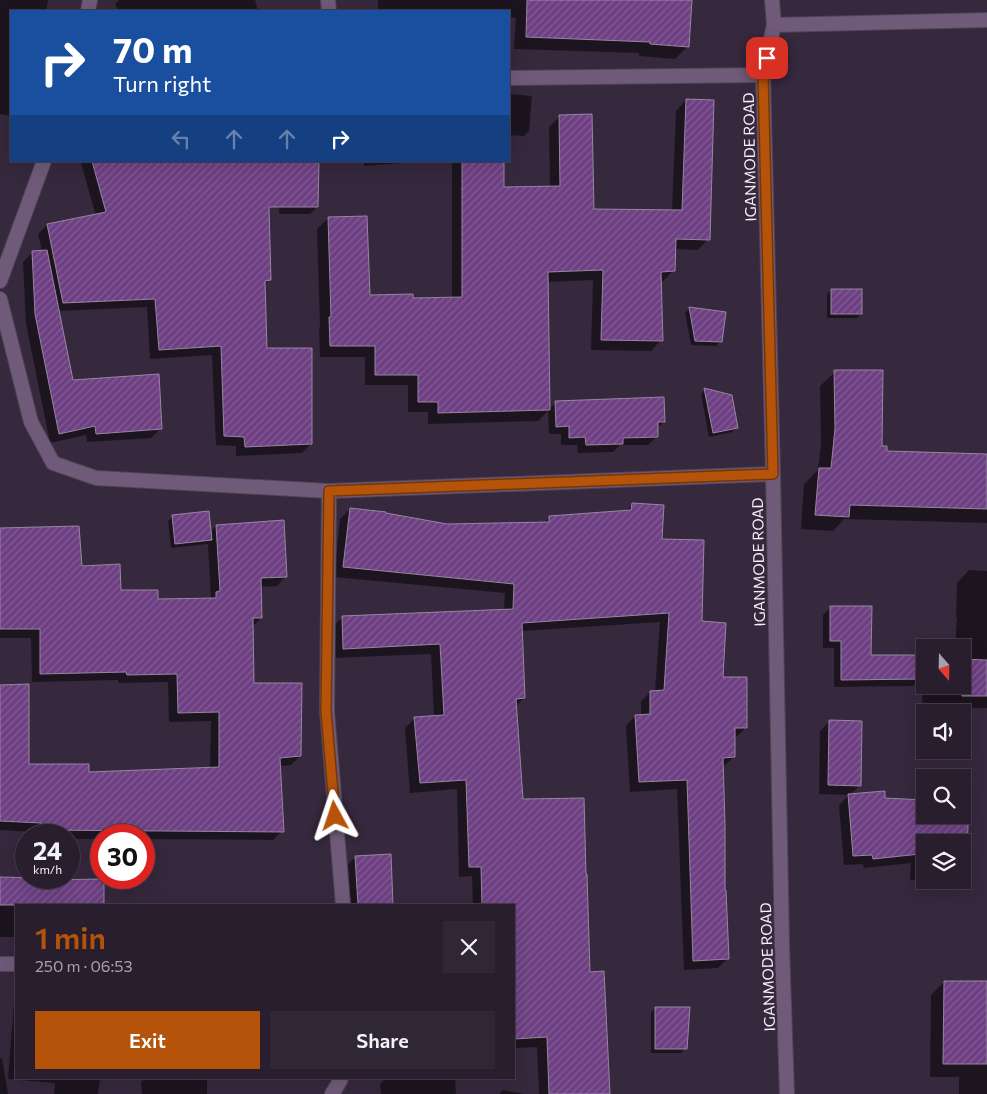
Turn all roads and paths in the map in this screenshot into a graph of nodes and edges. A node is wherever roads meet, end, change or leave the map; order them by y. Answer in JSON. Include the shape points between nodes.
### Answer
{"nodes":[{"id":1,"x":772,"y":0,"type":"edge"},
{"id":2,"x":987,"y":20,"type":"edge"},
{"id":3,"x":774,"y":25,"type":"junction"},
{"id":4,"x":763,"y":75,"type":"junction"},
{"id":5,"x":510,"y":78,"type":"edge"},
{"id":6,"x":44,"y":162,"type":"edge"},
{"id":7,"x":0,"y":282,"type":"edge"},
{"id":8,"x":0,"y":298,"type":"edge"},
{"id":9,"x":773,"y":474,"type":"junction"},
{"id":10,"x":329,"y":491,"type":"junction"},
{"id":11,"x":343,"y":904,"type":"edge"},
{"id":12,"x":0,"y":964,"type":"edge"},
{"id":13,"x":15,"y":964,"type":"edge"},
{"id":14,"x":341,"y":1079,"type":"edge"},
{"id":15,"x":332,"y":1094,"type":"edge"},
{"id":16,"x":787,"y":1094,"type":"edge"}],
"edges":[{"from":1,"to":3,"type":"street","name":"IGANMODE ROAD"},
{"from":2,"to":3,"type":"street"},
{"from":3,"to":4,"type":"street","name":"IGANMODE ROAD"},
{"from":4,"to":5,"type":"street"},
{"from":4,"to":9,"type":"street","name":"IGANMODE ROAD"},
{"from":6,"to":7,"type":"street"},
{"from":8,"to":10,"type":"street","via":[[31,422],[54,463],[96,478]]},
{"from":9,"to":10,"type":"street"},
{"from":9,"to":16,"type":"street","name":"IGANMODE ROAD"},
{"from":10,"to":11,"type":"street","via":[[326,711]]},
{"from":12,"to":13,"type":"street"},
{"from":14,"to":15,"type":"street"}]}
